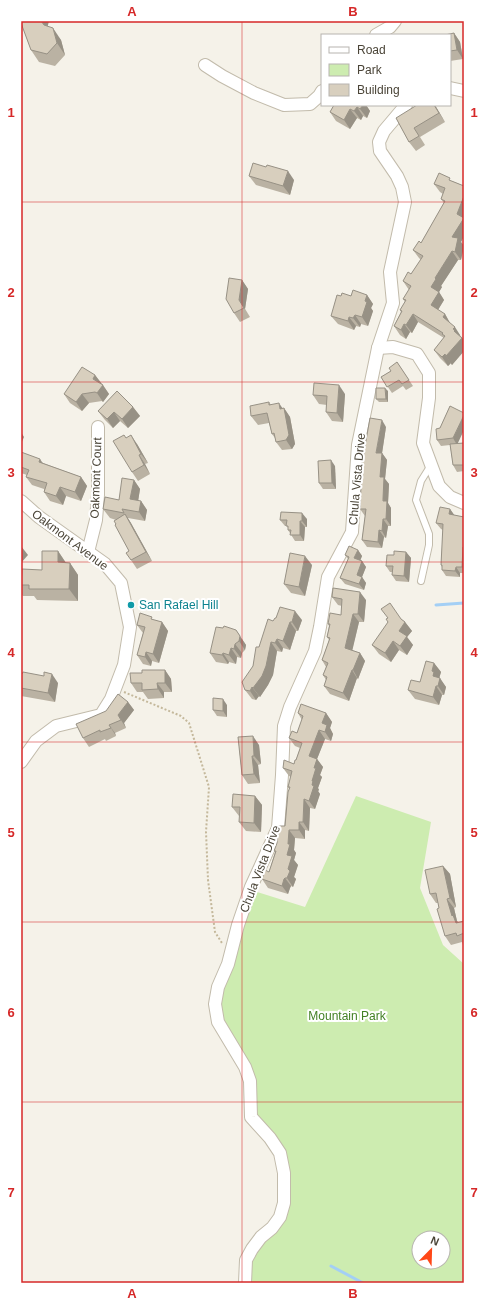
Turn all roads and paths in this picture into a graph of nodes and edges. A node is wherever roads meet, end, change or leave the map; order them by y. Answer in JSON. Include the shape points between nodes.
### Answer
{"nodes":[{"id":1,"x":395,"y":21,"type":"edge"},
{"id":2,"x":378,"y":34,"type":"edge"},
{"id":3,"x":205,"y":65,"type":"dead end"},
{"id":4,"x":451,"y":88,"type":"edge"},
{"id":5,"x":464,"y":91,"type":"edge"},
{"id":6,"x":321,"y":93,"type":"edge"},
{"id":7,"x":405,"y":106,"type":"edge"},
{"id":8,"x":378,"y":348,"type":"junction"},
{"id":9,"x":98,"y":428,"type":"dead end"},
{"id":10,"x":431,"y":465,"type":"junction"},
{"id":11,"x":21,"y":501,"type":"edge"},
{"id":12,"x":464,"y":503,"type":"edge"},
{"id":13,"x":88,"y":552,"type":"junction"},
{"id":14,"x":421,"y":581,"type":"dead end"},
{"id":15,"x":115,"y":688,"type":"junction"},
{"id":16,"x":21,"y":762,"type":"edge"},
{"id":17,"x":230,"y":955,"type":"junction"},
{"id":18,"x":245,"y":1283,"type":"edge"}],
"edges":[{"from":1,"to":2,"type":"street"},
{"from":3,"to":6,"type":"street","via":[[254,93],[284,105],[310,104]]},
{"from":4,"to":5,"type":"street"},
{"from":7,"to":8,"type":"street","name":"Chula Vista Drive","via":[[384,131],[379,142],[380,151],[402,187],[405,202],[390,272],[392,303]]},
{"from":8,"to":10,"type":"street","via":[[393,347],[417,354],[429,372],[429,398],[423,443]]},
{"from":8,"to":17,"type":"street","name":"Chula Vista Drive","via":[[358,445],[352,532],[328,577],[315,651],[284,726],[278,828],[251,887]]},
{"from":9,"to":13,"type":"street","name":"Oakmont Court","via":[[96,520]]},
{"from":10,"to":12,"type":"street","via":[[439,486],[450,497]]},
{"from":10,"to":14,"type":"lane","via":[[421,481],[416,500],[429,534]]},
{"from":11,"to":13,"type":"street","name":"Oakmont Avenue","via":[[39,518]]},
{"from":13,"to":15,"type":"street","name":"Oakmont Avenue","via":[[105,564],[121,583],[130,627],[124,664]]},
{"from":15,"to":16,"type":"street","name":"Oakmont Avenue","via":[[101,715],[56,726],[36,741]]},
{"from":15,"to":17,"type":"path","via":[[181,716],[189,723],[209,787],[206,832],[208,880],[215,932]]},
{"from":17,"to":18,"type":"street","name":"Chula Vista Drive","via":[[218,986],[215,1004],[218,1022],[245,1067],[250,1081],[251,1116],[280,1153],[284,1173],[284,1203],[280,1217],[261,1237],[246,1260]]}]}
